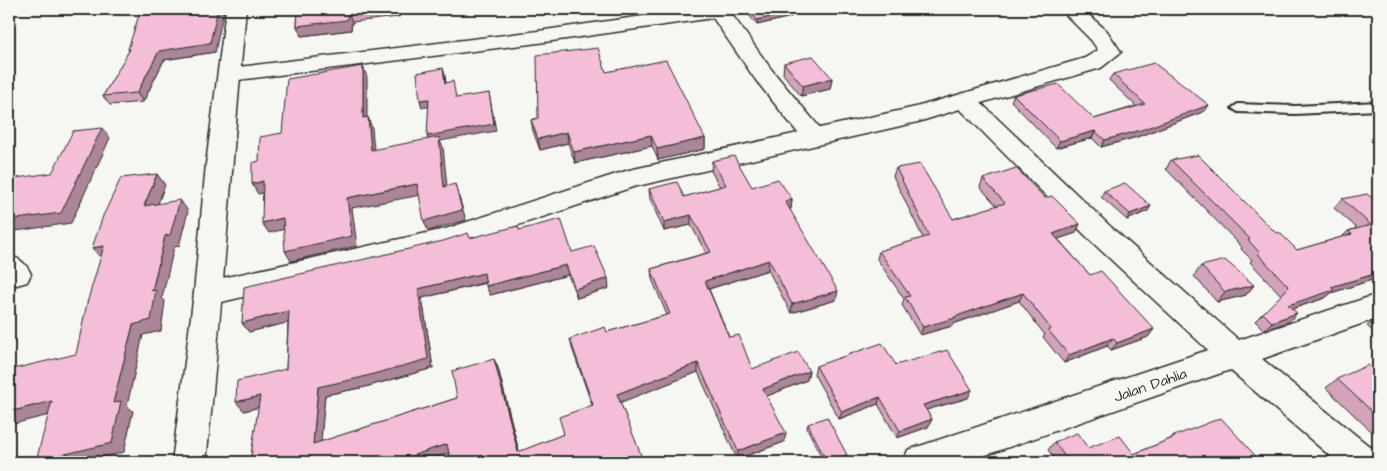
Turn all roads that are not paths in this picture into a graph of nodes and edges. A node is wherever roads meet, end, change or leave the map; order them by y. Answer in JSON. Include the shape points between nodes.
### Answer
{"nodes":[{"id":1,"x":236,"y":9,"type":"edge"},
{"id":2,"x":1070,"y":9,"type":"edge"},
{"id":3,"x":718,"y":10,"type":"edge"},
{"id":4,"x":230,"y":74,"type":"junction"},
{"id":5,"x":964,"y":100,"type":"junction"},
{"id":6,"x":1378,"y":106,"type":"edge"},
{"id":7,"x":1238,"y":108,"type":"dead end"},
{"id":8,"x":814,"y":137,"type":"junction"},
{"id":9,"x":210,"y":293,"type":"junction"},
{"id":10,"x":1378,"y":306,"type":"edge"},
{"id":11,"x":1236,"y":356,"type":"junction"},
{"id":12,"x":189,"y":462,"type":"edge"},
{"id":13,"x":920,"y":462,"type":"edge"},
{"id":14,"x":1362,"y":462,"type":"edge"}],
"edges":[{"from":1,"to":4,"type":"street"},
{"from":2,"to":5,"type":"street","via":[[1110,52],[1093,63]]},
{"from":3,"to":4,"type":"street","via":[[538,37]]},
{"from":3,"to":8,"type":"street","via":[[763,74]]},
{"from":4,"to":9,"type":"street","via":[[219,164]]},
{"from":5,"to":8,"type":"street","via":[[918,114]]},
{"from":5,"to":11,"type":"street","via":[[1102,235]]},
{"from":6,"to":7,"type":"lane","via":[[1295,110]]},
{"from":8,"to":9,"type":"street","via":[[629,179],[446,239]]},
{"from":9,"to":12,"type":"street"},
{"from":10,"to":11,"type":"street","name":"Jalan Dahlia"},
{"from":11,"to":13,"type":"street","name":"Jalan Dahlia"},
{"from":11,"to":14,"type":"street"}]}
